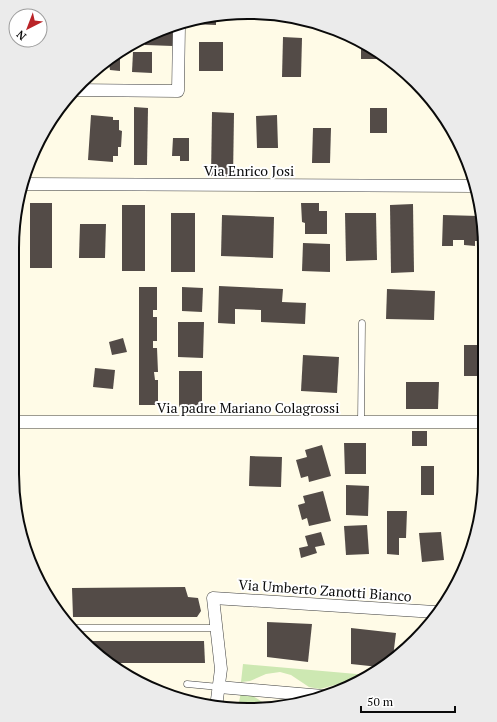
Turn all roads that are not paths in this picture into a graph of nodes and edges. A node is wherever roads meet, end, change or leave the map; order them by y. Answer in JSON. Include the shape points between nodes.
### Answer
{"nodes":[{"id":1,"x":179,"y":30,"type":"edge"},
{"id":2,"x":82,"y":90,"type":"edge"},
{"id":3,"x":28,"y":184,"type":"edge"},
{"id":4,"x":469,"y":186,"type":"edge"},
{"id":5,"x":362,"y":323,"type":"dead end"},
{"id":6,"x":19,"y":422,"type":"edge"},
{"id":7,"x":361,"y":422,"type":"junction"},
{"id":8,"x":478,"y":422,"type":"edge"},
{"id":9,"x":432,"y":612,"type":"edge"},
{"id":10,"x":79,"y":628,"type":"edge"},
{"id":11,"x":216,"y":628,"type":"junction"},
{"id":12,"x":187,"y":684,"type":"dead end"},
{"id":13,"x":220,"y":687,"type":"junction"},
{"id":14,"x":309,"y":695,"type":"edge"},
{"id":15,"x":217,"y":701,"type":"edge"}],
"edges":[{"from":1,"to":2,"type":"street","via":[[178,91]]},
{"from":3,"to":4,"type":"street","name":"Via Enrico Josi"},
{"from":5,"to":7,"type":"lane"},
{"from":6,"to":7,"type":"street","name":"Via padre Mariano Colagrossi"},
{"from":7,"to":8,"type":"street","name":"Via padre Mariano Colagrossi"},
{"from":9,"to":11,"type":"street","name":"Via Umberto Zanotti Bianco","via":[[213,598]]},
{"from":10,"to":11,"type":"lane"},
{"from":11,"to":13,"type":"street","via":[[221,669]]},
{"from":12,"to":13,"type":"lane"},
{"from":13,"to":14,"type":"street"},
{"from":13,"to":15,"type":"street"}]}
